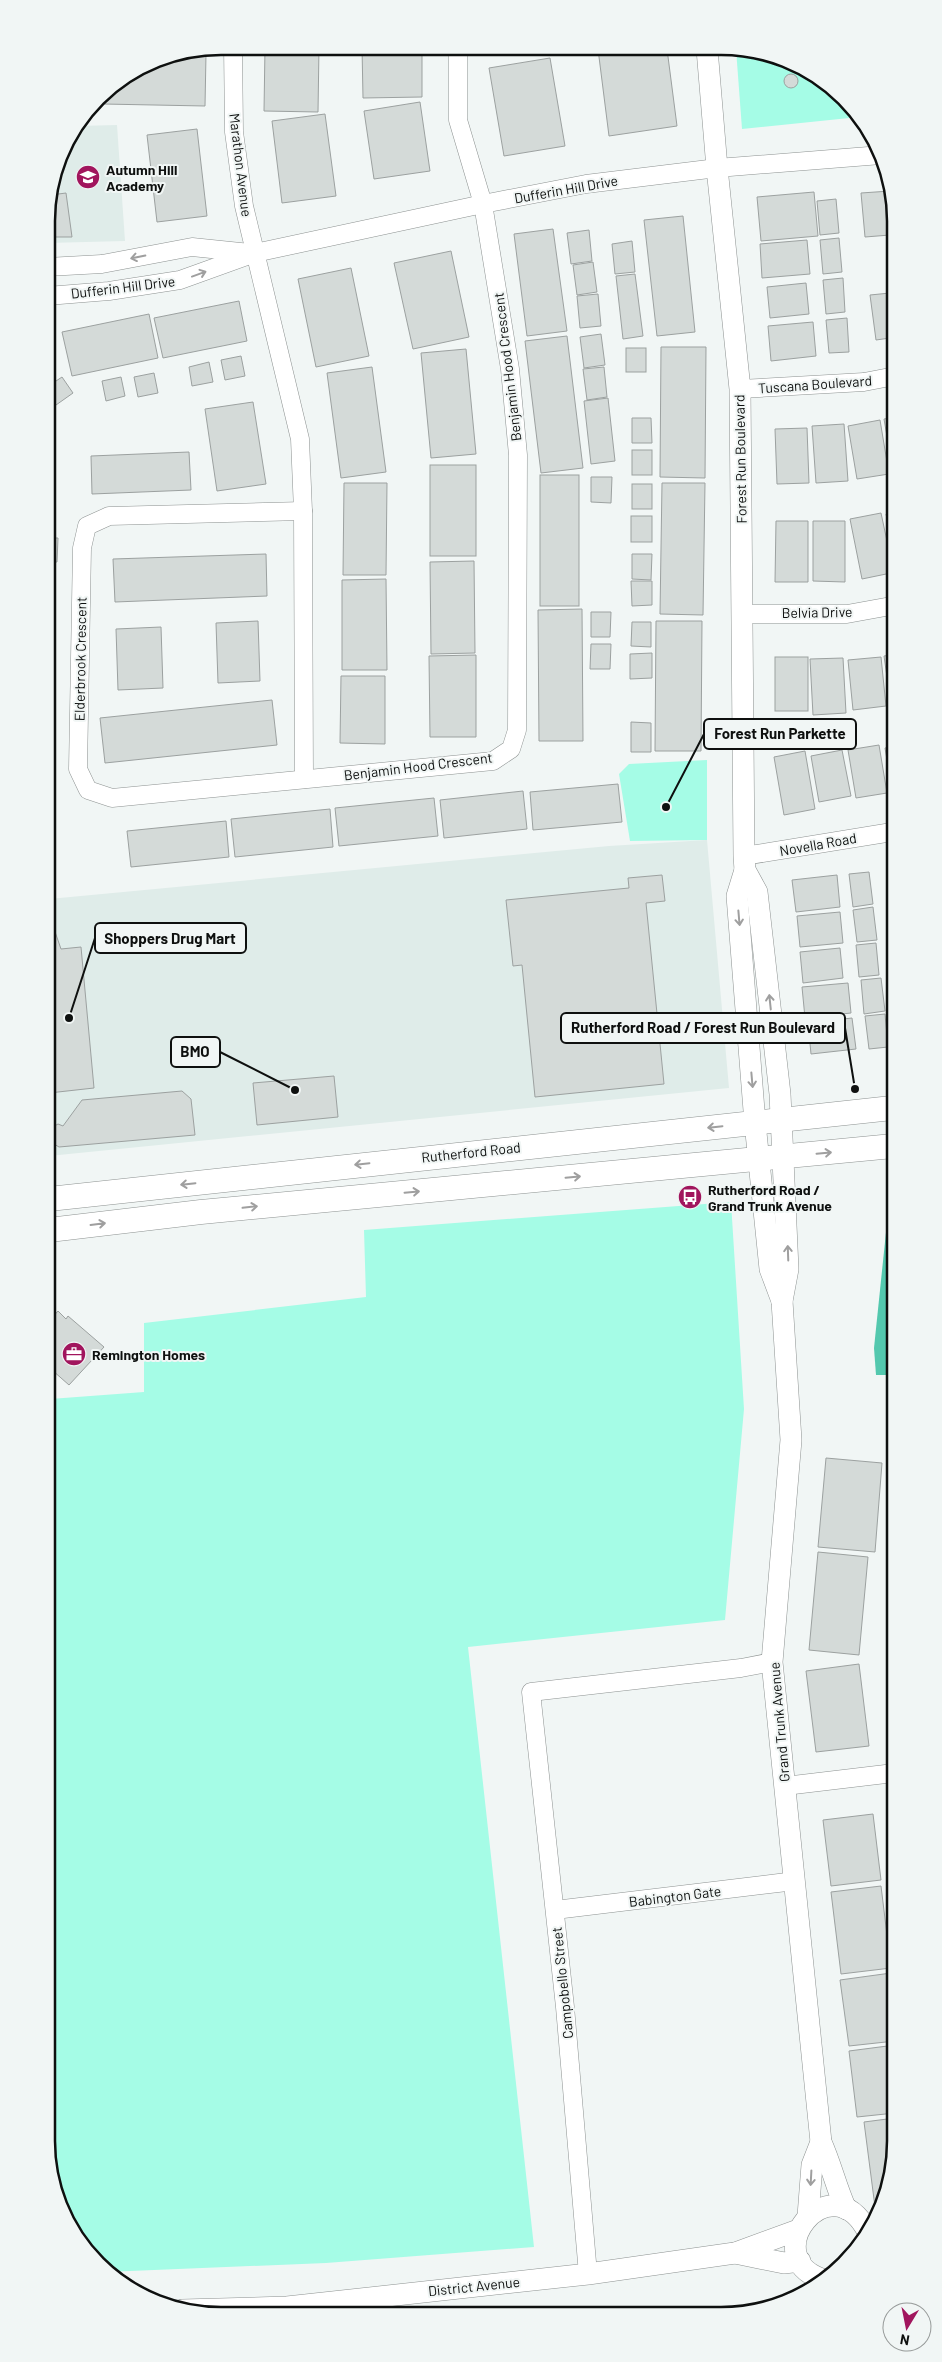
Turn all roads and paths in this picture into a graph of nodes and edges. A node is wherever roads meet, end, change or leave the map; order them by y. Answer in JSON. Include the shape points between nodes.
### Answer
{"nodes":[{"id":1,"x":233,"y":55,"type":"edge"},
{"id":2,"x":458,"y":55,"type":"edge"},
{"id":3,"x":708,"y":55,"type":"edge"},
{"id":4,"x":873,"y":156,"type":"edge"},
{"id":5,"x":717,"y":168,"type":"junction"},
{"id":6,"x":483,"y":204,"type":"junction"},
{"id":7,"x":255,"y":253,"type":"junction"},
{"id":8,"x":55,"y":267,"type":"edge"},
{"id":9,"x":55,"y":295,"type":"edge"},
{"id":10,"x":887,"y":378,"type":"edge"},
{"id":11,"x":740,"y":389,"type":"junction"},
{"id":12,"x":303,"y":511,"type":"junction"},
{"id":13,"x":887,"y":607,"type":"edge"},
{"id":14,"x":741,"y":614,"type":"junction"},
{"id":15,"x":304,"y":779,"type":"junction"},
{"id":16,"x":887,"y":833,"type":"edge"},
{"id":17,"x":744,"y":863,"type":"junction"},
{"id":18,"x":887,"y":1109,"type":"edge"},
{"id":19,"x":781,"y":1120,"type":"junction"},
{"id":20,"x":754,"y":1122,"type":"junction"},
{"id":21,"x":887,"y":1147,"type":"edge"},
{"id":22,"x":784,"y":1157,"type":"junction"},
{"id":23,"x":758,"y":1159,"type":"junction"},
{"id":24,"x":55,"y":1198,"type":"edge"},
{"id":25,"x":55,"y":1229,"type":"edge"},
{"id":26,"x":782,"y":1301,"type":"junction"},
{"id":27,"x":772,"y":1662,"type":"junction"},
{"id":28,"x":887,"y":1774,"type":"edge"},
{"id":29,"x":785,"y":1786,"type":"junction"},
{"id":30,"x":795,"y":1881,"type":"junction"},
{"id":31,"x":555,"y":1910,"type":"junction"},
{"id":32,"x":821,"y":2142,"type":"junction"},
{"id":33,"x":862,"y":2222,"type":"edge"},
{"id":34,"x":803,"y":2223,"type":"junction"},
{"id":35,"x":735,"y":2253,"type":"junction"},
{"id":36,"x":800,"y":2261,"type":"junction"},
{"id":37,"x":588,"y":2274,"type":"junction"},
{"id":38,"x":817,"y":2276,"type":"edge"},
{"id":39,"x":296,"y":2307,"type":"edge"}],
"edges":[{"from":1,"to":7,"type":"street","name":"Marathon Avenue","via":[[234,132],[244,206]]},
{"from":2,"to":6,"type":"street","name":"Benjamin Hood Crescent","via":[[458,120]]},
{"from":3,"to":5,"type":"street","name":"Forest Run Boulevard"},
{"from":4,"to":5,"type":"street","name":"Dufferin Hill Drive"},
{"from":5,"to":6,"type":"street","name":"Dufferin Hill Drive","via":[[586,184]]},
{"from":5,"to":11,"type":"street","name":"Forest Run Boulevard"},
{"from":6,"to":7,"type":"street","name":"Dufferin Hill Drive"},
{"from":6,"to":15,"type":"street","name":"Benjamin Hood Crescent","via":[[510,369],[518,455],[516,730],[511,749],[493,761]]},
{"from":7,"to":8,"type":"street","name":"Dufferin Hill Drive","one_way":true,"via":[[192,247],[102,264]]},
{"from":9,"to":7,"type":"street","name":"Dufferin Hill Drive","one_way":true,"via":[[180,280]]},
{"from":7,"to":12,"type":"street","via":[[300,439]]},
{"from":10,"to":11,"type":"street","name":"Tuscana Boulevard","via":[[864,382]]},
{"from":11,"to":14,"type":"street","name":"Forest Run Boulevard"},
{"from":12,"to":15,"type":"street"},
{"from":12,"to":15,"type":"street","name":"Elderbrook Crescent","via":[[108,516],[87,526],[82,548],[78,769],[88,790],[112,798]]},
{"from":13,"to":14,"type":"street","name":"Belvia Drive","via":[[847,614]]},
{"from":14,"to":17,"type":"street","name":"Forest Run Boulevard"},
{"from":16,"to":17,"type":"street","name":"Novella Road"},
{"from":19,"to":17,"type":"street","name":"Forest Run Boulevard","one_way":true,"via":[[758,892]]},
{"from":17,"to":20,"type":"street","name":"Forest Run Boulevard","one_way":true,"via":[[737,896]]},
{"from":18,"to":19,"type":"main road","name":"Rutherford Road"},
{"from":19,"to":20,"type":"main road","name":"Rutherford Road"},
{"from":19,"to":22,"type":"street","name":"Forest Run Boulevard"},
{"from":20,"to":23,"type":"street","name":"Forest Run Boulevard"},
{"from":20,"to":24,"type":"main road","name":"Rutherford Road","one_way":true},
{"from":22,"to":21,"type":"main road","one_way":true},
{"from":22,"to":23,"type":"main road"},
{"from":26,"to":22,"type":"street","name":"Grand Trunk Avenue","one_way":true,"via":[[788,1270]]},
{"from":25,"to":23,"type":"main road","one_way":true,"via":[[201,1212]]},
{"from":23,"to":26,"type":"street","name":"Grand Trunk Avenue","via":[[770,1270]]},
{"from":26,"to":27,"type":"street","name":"Grand Trunk Avenue","via":[[790,1440]]},
{"from":27,"to":29,"type":"street","name":"Grand Trunk Avenue"},
{"from":27,"to":31,"type":"street","name":"Campobello Street","via":[[531,1692]]},
{"from":28,"to":29,"type":"street"},
{"from":29,"to":30,"type":"street","name":"Grand Trunk Avenue"},
{"from":30,"to":31,"type":"street","name":"Babington Gate"},
{"from":30,"to":32,"type":"street","name":"Grand Trunk Avenue"},
{"from":31,"to":37,"type":"street","name":"Campobello Street"},
{"from":32,"to":33,"type":"street","name":"Grand Trunk Avenue","via":[[831,2164],[835,2184]]},
{"from":32,"to":34,"type":"street","name":"Grand Trunk Avenue","one_way":true,"via":[[812,2165]]},
{"from":33,"to":34,"type":"street","name":"District Avenue","via":[[826,2207]]},
{"from":34,"to":35,"type":"street","name":"District Avenue"},
{"from":34,"to":36,"type":"street","name":"Grand Trunk Avenue","via":[[796,2251]]},
{"from":35,"to":36,"type":"street","name":"District Avenue","via":[[784,2263]]},
{"from":35,"to":37,"type":"street","name":"District Avenue"},
{"from":36,"to":38,"type":"street"},
{"from":37,"to":39,"type":"street","name":"District Avenue"}]}
